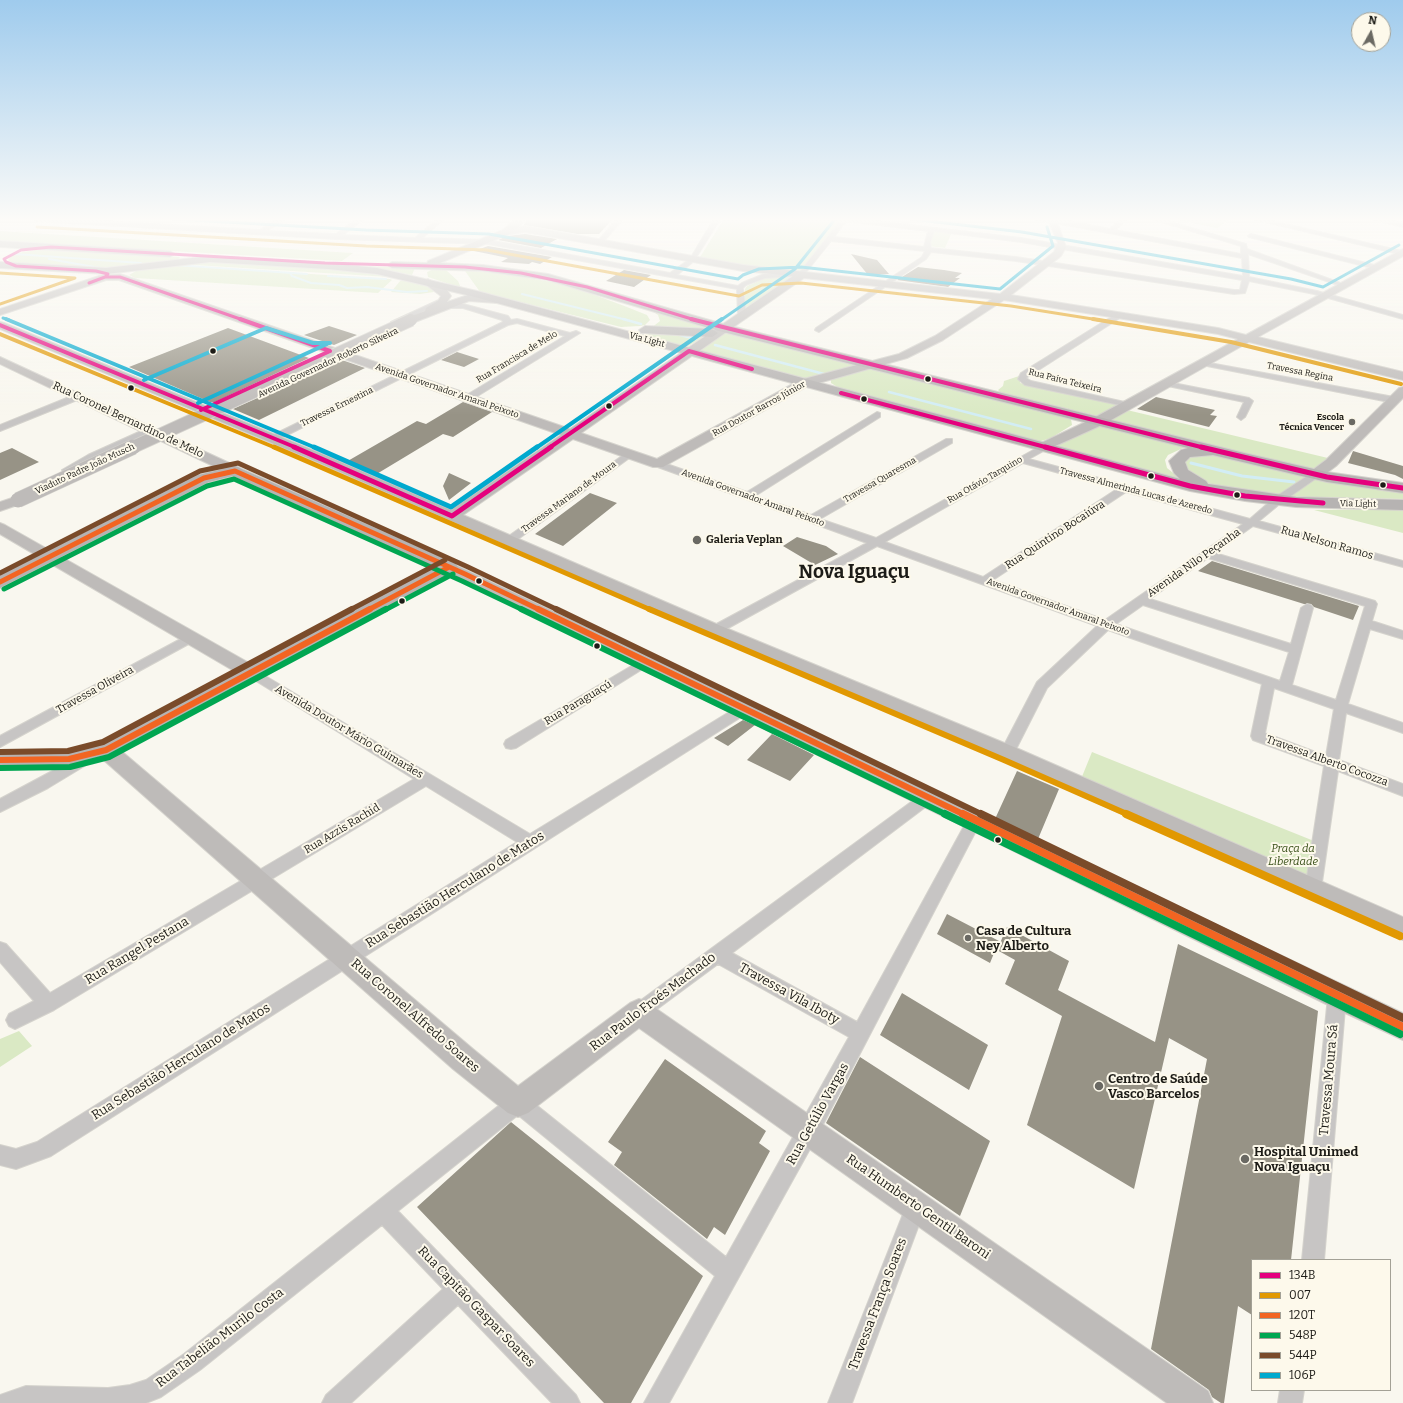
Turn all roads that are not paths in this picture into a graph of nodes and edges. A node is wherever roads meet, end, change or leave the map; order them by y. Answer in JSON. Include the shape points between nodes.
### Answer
{"nodes":[{"id":1,"x":73,"y":284,"type":"edge"},
{"id":2,"x":141,"y":284,"type":"edge"},
{"id":3,"x":432,"y":284,"type":"edge"},
{"id":4,"x":438,"y":284,"type":"edge"},
{"id":5,"x":468,"y":284,"type":"edge"},
{"id":6,"x":577,"y":284,"type":"edge"},
{"id":7,"x":720,"y":284,"type":"edge"},
{"id":8,"x":744,"y":284,"type":"edge"},
{"id":9,"x":791,"y":284,"type":"edge"},
{"id":10,"x":883,"y":284,"type":"edge"},
{"id":11,"x":897,"y":284,"type":"edge"},
{"id":12,"x":1019,"y":284,"type":"edge"},
{"id":13,"x":1185,"y":284,"type":"edge"},
{"id":14,"x":1245,"y":284,"type":"edge"},
{"id":15,"x":1273,"y":284,"type":"edge"},
{"id":16,"x":1343,"y":285,"type":"edge"},
{"id":17,"x":740,"y":288,"type":"junction"},
{"id":18,"x":473,"y":293,"type":"junction"},
{"id":19,"x":1324,"y":295,"type":"junction"},
{"id":20,"x":1002,"y":297,"type":"junction"},
{"id":21,"x":621,"y":299,"type":"junction"},
{"id":22,"x":496,"y":300,"type":"junction"},
{"id":23,"x":443,"y":305,"type":"junction"},
{"id":24,"x":0,"y":312,"type":"edge"},
{"id":25,"x":742,"y":315,"type":"junction"},
{"id":26,"x":1119,"y":316,"type":"junction"},
{"id":27,"x":1403,"y":317,"type":"edge"},
{"id":28,"x":566,"y":318,"type":"junction"},
{"id":29,"x":506,"y":323,"type":"junction"},
{"id":30,"x":0,"y":324,"type":"edge"},
{"id":31,"x":626,"y":328,"type":"junction"},
{"id":32,"x":720,"y":330,"type":"junction"},
{"id":33,"x":819,"y":330,"type":"dead end"},
{"id":34,"x":1248,"y":337,"type":"junction"},
{"id":35,"x":330,"y":351,"type":"junction"},
{"id":36,"x":689,"y":351,"type":"junction"},
{"id":37,"x":831,"y":354,"type":"junction"},
{"id":38,"x":344,"y":356,"type":"junction"},
{"id":39,"x":903,"y":356,"type":"junction"},
{"id":40,"x":0,"y":360,"type":"edge"},
{"id":41,"x":1202,"y":363,"type":"junction"},
{"id":42,"x":873,"y":366,"type":"junction"},
{"id":43,"x":401,"y":375,"type":"junction"},
{"id":44,"x":1403,"y":376,"type":"edge"},
{"id":45,"x":804,"y":383,"type":"junction"},
{"id":46,"x":828,"y":383,"type":"junction"},
{"id":47,"x":1166,"y":383,"type":"junction"},
{"id":48,"x":1403,"y":391,"type":"edge"},
{"id":49,"x":79,"y":396,"type":"junction"},
{"id":50,"x":468,"y":398,"type":"junction"},
{"id":51,"x":1394,"y":400,"type":"junction"},
{"id":52,"x":1126,"y":405,"type":"junction"},
{"id":53,"x":201,"y":410,"type":"junction"},
{"id":54,"x":1067,"y":413,"type":"junction"},
{"id":55,"x":215,"y":416,"type":"junction"},
{"id":56,"x":877,"y":416,"type":"dead end"},
{"id":57,"x":1241,"y":417,"type":"dead end"},
{"id":58,"x":1098,"y":421,"type":"junction"},
{"id":59,"x":0,"y":428,"type":"edge"},
{"id":60,"x":1080,"y":429,"type":"junction"},
{"id":61,"x":150,"y":430,"type":"junction"},
{"id":62,"x":570,"y":434,"type":"junction"},
{"id":63,"x":272,"y":439,"type":"junction"},
{"id":64,"x":949,"y":441,"type":"dead end"},
{"id":65,"x":1044,"y":446,"type":"junction"},
{"id":66,"x":629,"y":454,"type":"junction"},
{"id":67,"x":1244,"y":458,"type":"junction"},
{"id":68,"x":1022,"y":460,"type":"junction"},
{"id":69,"x":215,"y":461,"type":"junction"},
{"id":70,"x":658,"y":464,"type":"junction"},
{"id":71,"x":235,"y":471,"type":"junction"},
{"id":72,"x":1315,"y":475,"type":"junction"},
{"id":73,"x":55,"y":476,"type":"dead end"},
{"id":74,"x":204,"y":478,"type":"junction"},
{"id":75,"x":1125,"y":488,"type":"junction"},
{"id":76,"x":1403,"y":488,"type":"edge"},
{"id":77,"x":748,"y":496,"type":"junction"},
{"id":78,"x":1245,"y":496,"type":"junction"},
{"id":79,"x":1278,"y":500,"type":"junction"},
{"id":80,"x":10,"y":503,"type":"edge"},
{"id":81,"x":1403,"y":505,"type":"edge"},
{"id":82,"x":0,"y":512,"type":"edge"},
{"id":83,"x":452,"y":516,"type":"junction"},
{"id":84,"x":812,"y":519,"type":"junction"},
{"id":85,"x":1251,"y":523,"type":"junction"},
{"id":86,"x":0,"y":528,"type":"edge"},
{"id":87,"x":510,"y":540,"type":"junction"},
{"id":88,"x":877,"y":542,"type":"junction"},
{"id":89,"x":1207,"y":554,"type":"junction"},
{"id":90,"x":50,"y":556,"type":"junction"},
{"id":91,"x":1403,"y":564,"type":"edge"},
{"id":92,"x":449,"y":567,"type":"junction"},
{"id":93,"x":984,"y":581,"type":"junction"},
{"id":94,"x":0,"y":582,"type":"edge"},
{"id":95,"x":1140,"y":600,"type":"junction"},
{"id":96,"x":1307,"y":608,"type":"dead end"},
{"id":97,"x":1365,"y":623,"type":"junction"},
{"id":98,"x":1106,"y":625,"type":"junction"},
{"id":99,"x":715,"y":630,"type":"junction"},
{"id":100,"x":1403,"y":635,"type":"edge"},
{"id":101,"x":190,"y":638,"type":"junction"},
{"id":102,"x":1295,"y":650,"type":"junction"},
{"id":103,"x":645,"y":662,"type":"junction"},
{"id":104,"x":252,"y":673,"type":"junction"},
{"id":105,"x":1269,"y":681,"type":"junction"},
{"id":106,"x":1285,"y":687,"type":"junction"},
{"id":107,"x":1341,"y":706,"type":"junction"},
{"id":108,"x":744,"y":710,"type":"junction"},
{"id":109,"x":1403,"y":728,"type":"edge"},
{"id":110,"x":0,"y":742,"type":"edge"},
{"id":111,"x":511,"y":744,"type":"dead end"},
{"id":112,"x":98,"y":753,"type":"junction"},
{"id":113,"x":1007,"y":753,"type":"junction"},
{"id":114,"x":0,"y":760,"type":"edge"},
{"id":115,"x":1332,"y":763,"type":"junction"},
{"id":116,"x":426,"y":779,"type":"junction"},
{"id":117,"x":1403,"y":790,"type":"edge"},
{"id":118,"x":927,"y":798,"type":"junction"},
{"id":119,"x":0,"y":806,"type":"edge"},
{"id":120,"x":974,"y":821,"type":"junction"},
{"id":121,"x":530,"y":842,"type":"junction"},
{"id":122,"x":257,"y":879,"type":"junction"},
{"id":123,"x":1313,"y":889,"type":"junction"},
{"id":124,"x":1403,"y":929,"type":"edge"},
{"id":125,"x":0,"y":950,"type":"edge"},
{"id":126,"x":717,"y":954,"type":"junction"},
{"id":127,"x":348,"y":958,"type":"junction"},
{"id":128,"x":1337,"y":996,"type":"junction"},
{"id":129,"x":48,"y":1004,"type":"junction"},
{"id":130,"x":639,"y":1012,"type":"junction"},
{"id":131,"x":15,"y":1020,"type":"dead end"},
{"id":132,"x":1403,"y":1027,"type":"edge"},
{"id":133,"x":861,"y":1034,"type":"junction"},
{"id":134,"x":518,"y":1103,"type":"junction"},
{"id":135,"x":809,"y":1131,"type":"junction"},
{"id":136,"x":0,"y":1155,"type":"edge"},
{"id":137,"x":916,"y":1206,"type":"junction"},
{"id":138,"x":384,"y":1211,"type":"junction"},
{"id":139,"x":1313,"y":1259,"type":"edge"},
{"id":140,"x":730,"y":1274,"type":"junction"},
{"id":141,"x":460,"y":1288,"type":"junction"},
{"id":142,"x":1292,"y":1391,"type":"edge"},
{"id":143,"x":8,"y":1403,"type":"edge"},
{"id":144,"x":334,"y":1403,"type":"edge"},
{"id":145,"x":568,"y":1403,"type":"edge"},
{"id":146,"x":656,"y":1403,"type":"edge"},
{"id":147,"x":840,"y":1403,"type":"edge"},
{"id":148,"x":1196,"y":1403,"type":"edge"},
{"id":149,"x":1290,"y":1403,"type":"edge"}],
"edges":[{"from":1,"to":24,"type":"main road"},
{"from":2,"to":35,"type":"main road","name":"Avenida Governador Amaral Peixoto"},
{"from":3,"to":23,"type":"main road","via":[[445,293]]},
{"from":4,"to":18,"type":"main road","name":"Via Light"},
{"from":5,"to":18,"type":"main road"},
{"from":6,"to":21,"type":"main road","name":"Via Light"},
{"from":7,"to":17,"type":"street"},
{"from":8,"to":17,"type":"street"},
{"from":9,"to":25,"type":"main road"},
{"from":10,"to":33,"type":"street"},
{"from":11,"to":20,"type":"main road"},
{"from":12,"to":20,"type":"main road"},
{"from":13,"to":14,"type":"street","via":[[1234,292],[1244,290]]},
{"from":15,"to":19,"type":"street"},
{"from":16,"to":19,"type":"main road","name":"Rua Otávio Tarquino"},
{"from":17,"to":25,"type":"street"},
{"from":18,"to":22,"type":"main road","name":"Via Light"},
{"from":19,"to":27,"type":"street"},
{"from":19,"to":34,"type":"main road","name":"Rua Otávio Tarquino"},
{"from":20,"to":26,"type":"main road"},
{"from":20,"to":39,"type":"main road","via":[[939,338]]},
{"from":21,"to":31,"type":"main road","via":[[655,318],[654,322],[647,326]]},
{"from":21,"to":32,"type":"main road","name":"Via Light"},
{"from":22,"to":23,"type":"main road","name":"Viaduto Padre João Musch","via":[[470,298]]},
{"from":22,"to":28,"type":"main road","name":"Via Light"},
{"from":23,"to":29,"type":"street","via":[[482,311],[506,319]]},
{"from":23,"to":35,"type":"street","name":"Avenida Governador Roberto Silveira"},
{"from":23,"to":38,"type":"street","name":"Avenida Governador Roberto Silveira"},
{"from":23,"to":80,"type":"main road","name":"Viaduto Padre João Musch","bridge":true},
{"from":25,"to":32,"type":"main road"},
{"from":26,"to":34,"type":"main road"},
{"from":26,"to":52,"type":"street","name":"Rua Paiva Teixeira","via":[[1024,374],[1022,379],[1028,383]]},
{"from":28,"to":31,"type":"main road"},
{"from":28,"to":36,"type":"main road","name":"Via Light"},
{"from":29,"to":43,"type":"street","name":"Travessa Ernestina"},
{"from":29,"to":50,"type":"street","name":"Rua Francisca de Melo","via":[[517,321],[574,334]]},
{"from":30,"to":53,"type":"main road"},
{"from":31,"to":32,"type":"main road","via":[[703,334]]},
{"from":32,"to":36,"type":"main road"},
{"from":32,"to":37,"type":"main road","name":"Via Light"},
{"from":34,"to":41,"type":"main road","name":"Rua Otávio Tarquino"},
{"from":34,"to":44,"type":"main road"},
{"from":35,"to":38,"type":"main road","name":"Avenida Governador Amaral Peixoto"},
{"from":35,"to":53,"type":"street","name":"Avenida Governador Roberto Silveira"},
{"from":36,"to":45,"type":"main road","name":"Via Light"},
{"from":36,"to":62,"type":"main road"},
{"from":37,"to":39,"type":"main road","via":[[870,358]]},
{"from":37,"to":42,"type":"main road","name":"Via Light"},
{"from":38,"to":43,"type":"main road","name":"Avenida Governador Amaral Peixoto"},
{"from":38,"to":55,"type":"street","name":"Avenida Governador Roberto Silveira"},
{"from":39,"to":42,"type":"main road"},
{"from":40,"to":49,"type":"main road","name":"Rua Coronel Bernardino de Melo"},
{"from":41,"to":47,"type":"main road","name":"Rua Otávio Tarquino"},
{"from":41,"to":51,"type":"street","name":"Travessa Regina"},
{"from":42,"to":46,"type":"main road"},
{"from":42,"to":54,"type":"main road","name":"Via Light"},
{"from":43,"to":50,"type":"main road","name":"Avenida Governador Amaral Peixoto"},
{"from":43,"to":63,"type":"street","name":"Travessa Ernestina"},
{"from":45,"to":46,"type":"main road","name":"Via Light"},
{"from":45,"to":70,"type":"main road","name":"Rua Doutor Barros Júnior"},
{"from":46,"to":65,"type":"main road","name":"Via Light"},
{"from":47,"to":52,"type":"main road","name":"Rua Otávio Tarquino"},
{"from":47,"to":57,"type":"street","via":[[1249,401]]},
{"from":48,"to":51,"type":"main road","name":"Avenida Nilo Peçanha"},
{"from":49,"to":59,"type":"street"},
{"from":49,"to":61,"type":"main road","name":"Rua Coronel Bernardino de Melo"},
{"from":50,"to":62,"type":"main road","name":"Avenida Governador Amaral Peixoto"},
{"from":51,"to":72,"type":"main road","name":"Avenida Nilo Peçanha","via":[[1331,463]]},
{"from":52,"to":58,"type":"main road","name":"Rua Otávio Tarquino"},
{"from":53,"to":55,"type":"main road"},
{"from":54,"to":58,"type":"main road","name":"Via Light"},
{"from":54,"to":60,"type":"main road","via":[[1080,421]]},
{"from":55,"to":63,"type":"main road"},
{"from":56,"to":77,"type":"street"},
{"from":58,"to":60,"type":"main road","name":"Rua Otávio Tarquino"},
{"from":58,"to":67,"type":"main road","name":"Via Light"},
{"from":60,"to":65,"type":"main road","name":"Rua Otávio Tarquino"},
{"from":61,"to":69,"type":"main road","name":"Rua Coronel Bernardino de Melo"},
{"from":61,"to":73,"type":"street"},
{"from":62,"to":66,"type":"main road","name":"Avenida Governador Amaral Peixoto"},
{"from":62,"to":83,"type":"main road"},
{"from":63,"to":83,"type":"main road"},
{"from":64,"to":84,"type":"street","name":"Travessa Quaresma"},
{"from":65,"to":68,"type":"street","name":"Rua Otávio Tarquino"},
{"from":65,"to":78,"type":"main road","name":"Via Light","via":[[1190,486]]},
{"from":66,"to":70,"type":"main road","name":"Avenida Governador Amaral Peixoto"},
{"from":66,"to":87,"type":"street","name":"Travessa Mariano de Moura"},
{"from":67,"to":72,"type":"main road","name":"Via Light"},
{"from":67,"to":78,"type":"main road","via":[[1199,451],[1183,455],[1177,463],[1182,473],[1193,481]]},
{"from":68,"to":75,"type":"street","name":"Travessa Almerinda Lucas de Azeredo"},
{"from":68,"to":88,"type":"street","name":"Rua Otávio Tarquino"},
{"from":69,"to":71,"type":"main road","name":"Rua Coronel Bernardino de Melo"},
{"from":69,"to":74,"type":"main road"},
{"from":70,"to":77,"type":"street","name":"Avenida Governador Amaral Peixoto"},
{"from":71,"to":74,"type":"main road"},
{"from":71,"to":92,"type":"main road","name":"Rua Coronel Bernardino de Melo"},
{"from":72,"to":76,"type":"main road","name":"Via Light"},
{"from":72,"to":79,"type":"street","name":"Avenida Nilo Peçanha"},
{"from":74,"to":90,"type":"main road"},
{"from":75,"to":85,"type":"street","name":"Travessa Almerinda Lucas de Azeredo"},
{"from":75,"to":93,"type":"street","name":"Rua Quintino Bocaiúva"},
{"from":77,"to":84,"type":"street","name":"Avenida Governador Amaral Peixoto"},
{"from":78,"to":79,"type":"main road","name":"Via Light"},
{"from":79,"to":81,"type":"main road","name":"Via Light"},
{"from":79,"to":85,"type":"street","name":"Avenida Nilo Peçanha"},
{"from":80,"to":82,"type":"main road","name":"Viaduto Padre João Musch"},
{"from":83,"to":87,"type":"main road"},
{"from":84,"to":88,"type":"street","name":"Avenida Governador Amaral Peixoto"},
{"from":85,"to":89,"type":"street","name":"Avenida Nilo Peçanha"},
{"from":85,"to":91,"type":"street","name":"Rua Nelson Ramos"},
{"from":86,"to":90,"type":"main road","name":"Avenida Doutor Mário Guimarães"},
{"from":87,"to":99,"type":"main road"},
{"from":88,"to":93,"type":"street","name":"Avenida Governador Amaral Peixoto"},
{"from":88,"to":99,"type":"street","name":"Rua Otávio Tarquino"},
{"from":89,"to":95,"type":"street","name":"Avenida Nilo Peçanha"},
{"from":89,"to":97,"type":"street","via":[[1371,604]]},
{"from":90,"to":94,"type":"main road"},
{"from":90,"to":101,"type":"main road","name":"Avenida Doutor Mário Guimarães"},
{"from":92,"to":103,"type":"main road","name":"Rua Coronel Bernardino de Melo"},
{"from":92,"to":104,"type":"main road"},
{"from":93,"to":98,"type":"street","name":"Avenida Governador Amaral Peixoto"},
{"from":95,"to":98,"type":"street","name":"Avenida Nilo Peçanha"},
{"from":95,"to":102,"type":"street"},
{"from":96,"to":102,"type":"street"},
{"from":97,"to":100,"type":"street"},
{"from":97,"to":107,"type":"street"},
{"from":98,"to":105,"type":"street","name":"Avenida Governador Amaral Peixoto"},
{"from":98,"to":113,"type":"street","name":"Avenida Nilo Peçanha","via":[[1042,685]]},
{"from":99,"to":113,"type":"main road"},
{"from":101,"to":104,"type":"main road","name":"Avenida Doutor Mário Guimarães"},
{"from":101,"to":110,"type":"street","name":"Travessa Oliveira"},
{"from":102,"to":106,"type":"street"},
{"from":103,"to":108,"type":"main road","name":"Rua Coronel Bernardino de Melo"},
{"from":103,"to":111,"type":"street","name":"Rua Paraguaçú"},
{"from":104,"to":112,"type":"main road"},
{"from":104,"to":116,"type":"street","name":"Avenida Doutor Mário Guimarães"},
{"from":105,"to":106,"type":"street","name":"Avenida Governador Amaral Peixoto"},
{"from":105,"to":115,"type":"street","name":"Travessa Alberto Cocozza","via":[[1258,736]]},
{"from":106,"to":107,"type":"street","name":"Avenida Governador Amaral Peixoto"},
{"from":107,"to":109,"type":"street","name":"Avenida Governador Amaral Peixoto"},
{"from":107,"to":115,"type":"street"},
{"from":108,"to":118,"type":"main road","name":"Rua Coronel Bernardino de Melo"},
{"from":108,"to":121,"type":"street","name":"Rua Sebastião Herculano de Matos"},
{"from":112,"to":114,"type":"main road","via":[[69,759]]},
{"from":112,"to":119,"type":"street"},
{"from":112,"to":122,"type":"main road","name":"Rua Coronel Alfredo Soares"},
{"from":113,"to":123,"type":"main road"},
{"from":115,"to":117,"type":"street","name":"Travessa Alberto Cocozza"},
{"from":115,"to":123,"type":"street"},
{"from":116,"to":121,"type":"street","name":"Avenida Doutor Mário Guimarães"},
{"from":116,"to":122,"type":"street","name":"Rua Azzis Rachid"},
{"from":118,"to":120,"type":"main road","name":"Rua Coronel Bernardino de Melo"},
{"from":118,"to":126,"type":"street","name":"Rua Paulo Froés Machado"},
{"from":120,"to":128,"type":"main road","name":"Rua Coronel Bernardino de Melo"},
{"from":120,"to":133,"type":"street","name":"Rua Getúlio Vargas"},
{"from":121,"to":127,"type":"street","name":"Rua Sebastião Herculano de Matos"},
{"from":122,"to":127,"type":"main road","name":"Rua Coronel Alfredo Soares"},
{"from":122,"to":129,"type":"street","name":"Rua Rangel Pestana"},
{"from":123,"to":124,"type":"main road"},
{"from":125,"to":129,"type":"street"},
{"from":126,"to":130,"type":"street","name":"Rua Paulo Froés Machado"},
{"from":126,"to":133,"type":"street","name":"Travessa Vila Iboty"},
{"from":127,"to":134,"type":"main road","name":"Rua Coronel Alfredo Soares","via":[[463,1059]]},
{"from":127,"to":136,"type":"street","name":"Rua Sebastião Herculano de Matos","via":[[44,1148],[16,1159]]},
{"from":128,"to":132,"type":"main road","name":"Rua Coronel Bernardino de Melo"},
{"from":128,"to":139,"type":"street","name":"Travessa Moura Sá"},
{"from":129,"to":131,"type":"street","name":"Rua Rangel Pestana"},
{"from":130,"to":134,"type":"main road","name":"Rua Paulo Froés Machado"},
{"from":130,"to":135,"type":"main road","name":"Rua Humberto Gentil Baroni"},
{"from":133,"to":135,"type":"street","name":"Rua Getúlio Vargas"},
{"from":134,"to":138,"type":"street","name":"Rua Paulo Froés Machado"},
{"from":134,"to":140,"type":"street","name":"Rua Coronel Alfredo Soares"},
{"from":135,"to":137,"type":"main road","name":"Rua Humberto Gentil Baroni"},
{"from":135,"to":140,"type":"street","name":"Rua Getúlio Vargas"},
{"from":137,"to":147,"type":"street","name":"Travessa França Soares"},
{"from":137,"to":148,"type":"main road","name":"Rua Humberto Gentil Baroni"},
{"from":138,"to":141,"type":"street","name":"Rua Capitão Gaspar Soares"},
{"from":138,"to":143,"type":"street","name":"Rua Tabelião Murilo Costa","via":[[192,1362],[153,1389],[130,1397],[108,1400],[26,1398]]},
{"from":140,"to":146,"type":"street","name":"Rua Getúlio Vargas"},
{"from":141,"to":144,"type":"street"},
{"from":141,"to":145,"type":"street","name":"Rua Capitão Gaspar Soares"},
{"from":142,"to":149,"type":"street"}]}
